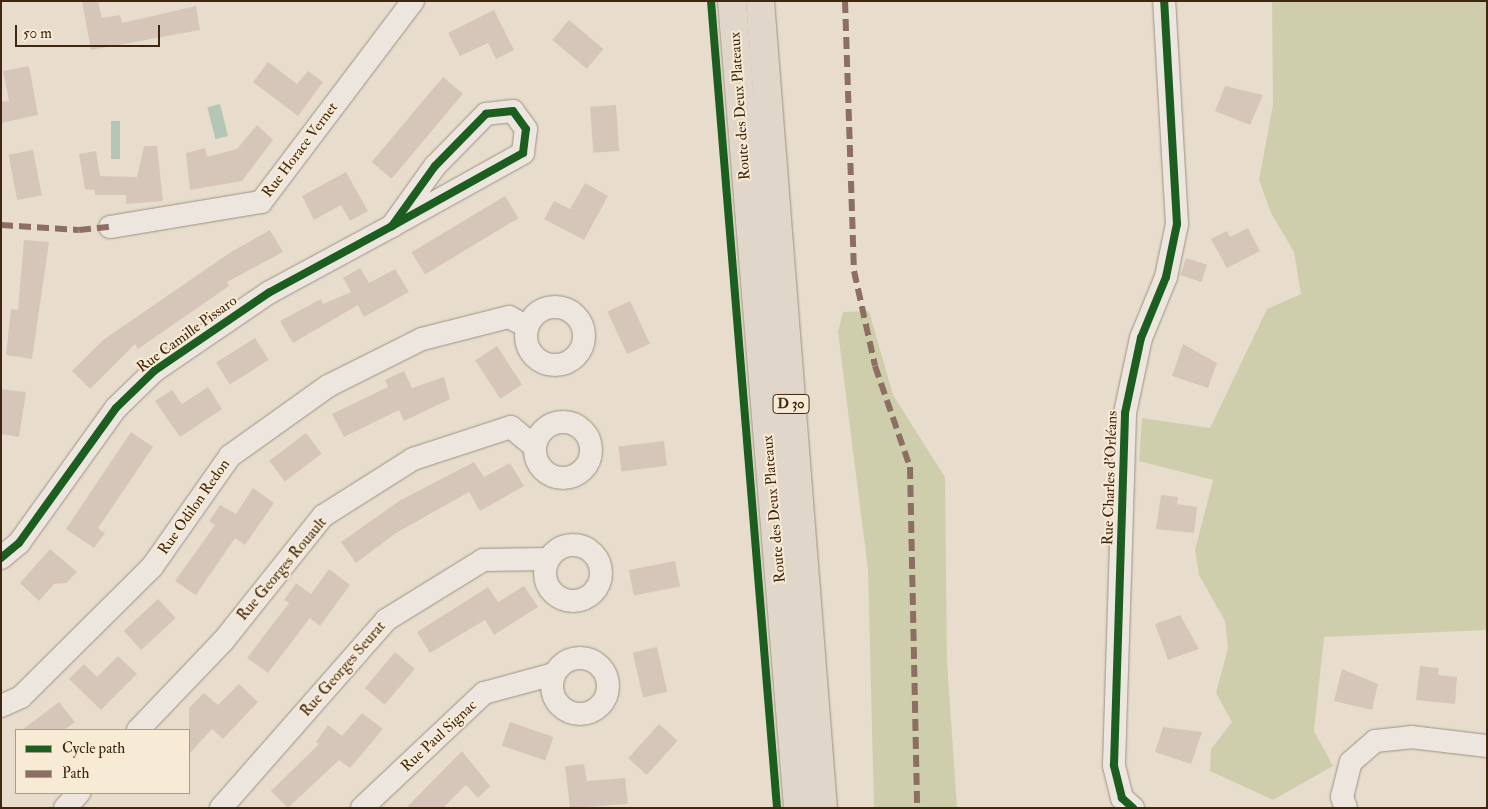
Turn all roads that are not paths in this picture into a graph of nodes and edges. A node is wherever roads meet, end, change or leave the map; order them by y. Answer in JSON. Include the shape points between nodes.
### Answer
{"nodes":[{"id":1,"x":414,"y":1,"type":"edge"},
{"id":2,"x":732,"y":1,"type":"edge"},
{"id":3,"x":760,"y":1,"type":"edge"},
{"id":4,"x":1164,"y":1,"type":"edge"},
{"id":5,"x":392,"y":226,"type":"junction"},
{"id":6,"x":110,"y":227,"type":"dead end"},
{"id":7,"x":528,"y":328,"type":"dead end"},
{"id":8,"x":534,"y":447,"type":"dead end"},
{"id":9,"x":1,"y":558,"type":"edge"},
{"id":10,"x":548,"y":559,"type":"dead end"},
{"id":11,"x":554,"y":674,"type":"dead end"},
{"id":12,"x":1,"y":706,"type":"edge"},
{"id":13,"x":139,"y":729,"type":"edge"},
{"id":14,"x":1487,"y":746,"type":"edge"},
{"id":15,"x":78,"y":794,"type":"edge"},
{"id":16,"x":1344,"y":802,"type":"edge"},
{"id":17,"x":65,"y":808,"type":"edge"},
{"id":18,"x":222,"y":808,"type":"edge"},
{"id":19,"x":362,"y":808,"type":"edge"},
{"id":20,"x":798,"y":808,"type":"edge"},
{"id":21,"x":823,"y":808,"type":"edge"},
{"id":22,"x":1133,"y":808,"type":"edge"}],
"edges":[{"from":1,"to":6,"type":"street","name":"Rue Horace Vernet","via":[[261,202]]},
{"from":2,"to":20,"type":"main road","name":"Route des Deux Plateaux","number":"D 30"},
{"from":3,"to":21,"type":"main road","name":"Route des Deux Plateaux","number":"D 30"},
{"from":4,"to":22,"type":"street","name":"Rue Charles d'Orléans","via":[[1177,224],[1166,277],[1141,338],[1125,413],[1114,765],[1122,798]]},
{"from":5,"to":5,"type":"street","name":"Rue Camille Pissaro","via":[[523,153],[526,130],[513,111],[486,114],[435,166]]},
{"from":5,"to":9,"type":"street","name":"Rue Camille Pissaro","via":[[270,292],[154,371],[116,408],[19,543]]},
{"from":7,"to":12,"type":"street","name":"Rue Odilon Redon","via":[[509,317],[422,339],[328,386],[230,456],[152,567],[21,697]]},
{"from":8,"to":13,"type":"street","name":"Rue Georges Rouault","via":[[511,427],[413,460],[323,516],[224,640]]},
{"from":10,"to":18,"type":"street","name":"Rue Georges Seurat","via":[[483,560],[386,620]]},
{"from":11,"to":19,"type":"street","name":"Rue Paul Signac","via":[[484,693]]},
{"from":14,"to":16,"type":"street","via":[[1411,737],[1375,741],[1351,762]]},
{"from":15,"to":17,"type":"street"}]}
